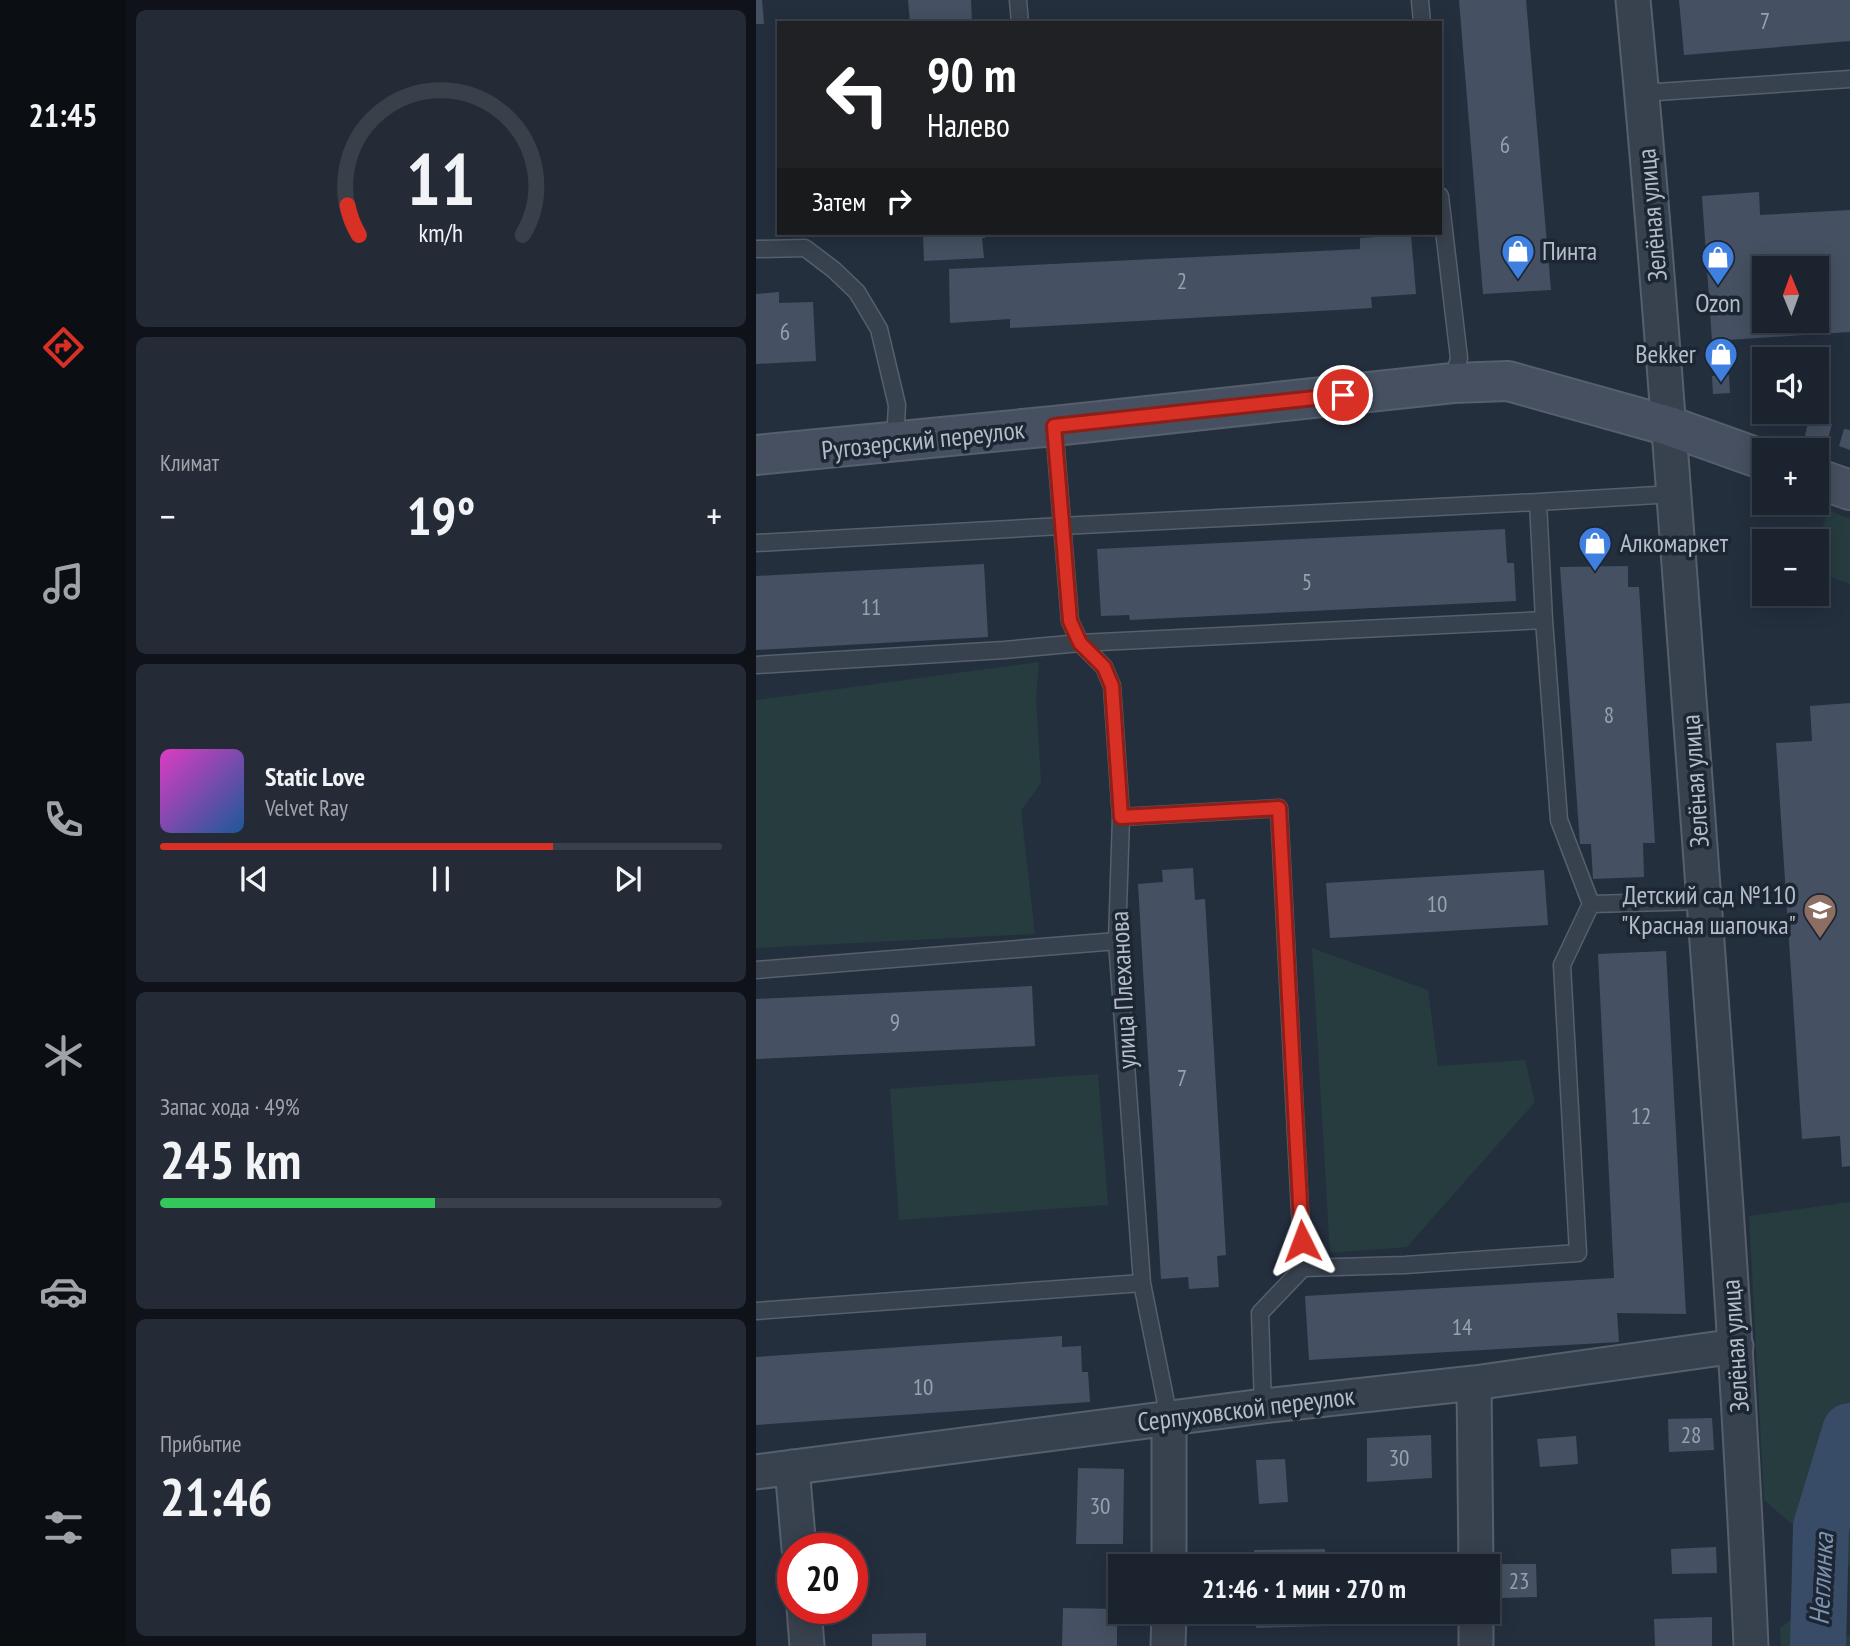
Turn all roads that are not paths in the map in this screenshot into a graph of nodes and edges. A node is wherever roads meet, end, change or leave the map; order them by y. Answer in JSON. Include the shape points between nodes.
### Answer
{"nodes":[{"id":1,"x":1018,"y":0,"type":"edge"},
{"id":2,"x":1420,"y":0,"type":"edge"},
{"id":3,"x":1633,"y":0,"type":"edge"},
{"id":4,"x":1020,"y":21,"type":"edge"},
{"id":5,"x":1422,"y":21,"type":"edge"},
{"id":6,"x":1850,"y":79,"type":"edge"},
{"id":7,"x":1642,"y":93,"type":"junction"},
{"id":8,"x":1442,"y":215,"type":"edge"},
{"id":9,"x":756,"y":248,"type":"edge"},
{"id":10,"x":1453,"y":383,"type":"junction"},
{"id":11,"x":1054,"y":426,"type":"junction"},
{"id":12,"x":1669,"y":426,"type":"junction"},
{"id":13,"x":895,"y":442,"type":"junction"},
{"id":14,"x":756,"y":455,"type":"edge"},
{"id":15,"x":1752,"y":456,"type":"edge"},
{"id":16,"x":1829,"y":483,"type":"edge"},
{"id":17,"x":1850,"y":490,"type":"edge"},
{"id":18,"x":1674,"y":494,"type":"junction"},
{"id":19,"x":1538,"y":502,"type":"junction"},
{"id":20,"x":1061,"y":526,"type":"junction"},
{"id":21,"x":756,"y":543,"type":"edge"},
{"id":22,"x":1544,"y":620,"type":"junction"},
{"id":23,"x":1080,"y":643,"type":"junction"},
{"id":24,"x":756,"y":665,"type":"edge"},
{"id":25,"x":1121,"y":817,"type":"junction"},
{"id":26,"x":1704,"y":901,"type":"junction"},
{"id":27,"x":1591,"y":904,"type":"junction"},
{"id":28,"x":1117,"y":941,"type":"junction"},
{"id":29,"x":756,"y":970,"type":"edge"},
{"id":30,"x":1303,"y":1268,"type":"junction"},
{"id":31,"x":1142,"y":1283,"type":"junction"},
{"id":32,"x":756,"y":1311,"type":"edge"},
{"id":33,"x":1736,"y":1346,"type":"junction"},
{"id":34,"x":1474,"y":1383,"type":"junction"},
{"id":35,"x":1263,"y":1406,"type":"junction"},
{"id":36,"x":1169,"y":1418,"type":"junction"},
{"id":37,"x":792,"y":1467,"type":"junction"},
{"id":38,"x":756,"y":1472,"type":"edge"},
{"id":39,"x":798,"y":1533,"type":"edge"},
{"id":40,"x":1169,"y":1554,"type":"edge"},
{"id":41,"x":1476,"y":1554,"type":"edge"},
{"id":42,"x":805,"y":1624,"type":"edge"},
{"id":43,"x":1168,"y":1624,"type":"edge"},
{"id":44,"x":1476,"y":1624,"type":"edge"},
{"id":45,"x":807,"y":1646,"type":"edge"},
{"id":46,"x":1168,"y":1646,"type":"edge"},
{"id":47,"x":1476,"y":1646,"type":"edge"},
{"id":48,"x":1751,"y":1646,"type":"edge"}],
"edges":[{"from":1,"to":4,"type":"lane"},
{"from":2,"to":5,"type":"lane"},
{"from":3,"to":7,"type":"street","name":"Зелёная улица"},
{"from":6,"to":7,"type":"lane"},
{"from":7,"to":12,"type":"street","name":"Зелёная улица"},
{"from":8,"to":10,"type":"lane","via":[[1459,359]]},
{"from":9,"to":13,"type":"lane","via":[[805,247],[857,292],[879,329],[897,405]]},
{"from":10,"to":11,"type":"main road","name":"Ругозерский переулок"},
{"from":10,"to":12,"type":"main road","name":"Ругозерский переулок","via":[[1508,381]]},
{"from":11,"to":13,"type":"main road","name":"Ругозерский переулок"},
{"from":11,"to":20,"type":"lane","name":"улица Плеханова"},
{"from":12,"to":15,"type":"main road","name":"Ругозерский переулок"},
{"from":12,"to":18,"type":"street","name":"Зелёная улица"},
{"from":13,"to":14,"type":"main road","name":"Ругозерский переулок"},
{"from":16,"to":17,"type":"main road"},
{"from":18,"to":19,"type":"lane"},
{"from":18,"to":26,"type":"street","name":"Зелёная улица"},
{"from":19,"to":20,"type":"lane"},
{"from":19,"to":22,"type":"lane"},
{"from":20,"to":21,"type":"lane"},
{"from":20,"to":23,"type":"lane","name":"улица Плеханова","via":[[1070,621]]},
{"from":22,"to":23,"type":"lane"},
{"from":22,"to":27,"type":"lane","via":[[1559,820]]},
{"from":23,"to":24,"type":"lane"},
{"from":23,"to":25,"type":"lane","name":"улица Плеханова","via":[[1104,667],[1112,686]]},
{"from":25,"to":28,"type":"lane","name":"улица Плеханова"},
{"from":25,"to":30,"type":"lane","via":[[1279,808]]},
{"from":26,"to":27,"type":"lane"},
{"from":26,"to":33,"type":"street","name":"Зелёная улица"},
{"from":27,"to":30,"type":"lane","via":[[1562,965],[1577,1253]]},
{"from":28,"to":29,"type":"lane"},
{"from":28,"to":31,"type":"lane","name":"улица Плеханова"},
{"from":30,"to":35,"type":"lane","via":[[1260,1313]]},
{"from":31,"to":32,"type":"lane"},
{"from":31,"to":36,"type":"lane","name":"улица Плеханова"},
{"from":33,"to":34,"type":"street","name":"Серпуховской переулок"},
{"from":33,"to":48,"type":"street","name":"Зелёная улица"},
{"from":34,"to":35,"type":"street","name":"Серпуховской переулок"},
{"from":34,"to":41,"type":"street"},
{"from":35,"to":36,"type":"street","name":"Серпуховской переулок"},
{"from":36,"to":37,"type":"street","name":"Серпуховской переулок"},
{"from":36,"to":40,"type":"street","name":"улица Плеханова"},
{"from":37,"to":38,"type":"street","name":"Серпуховской переулок"},
{"from":37,"to":39,"type":"street"},
{"from":42,"to":45,"type":"street"},
{"from":43,"to":46,"type":"street"},
{"from":44,"to":47,"type":"street"}]}
